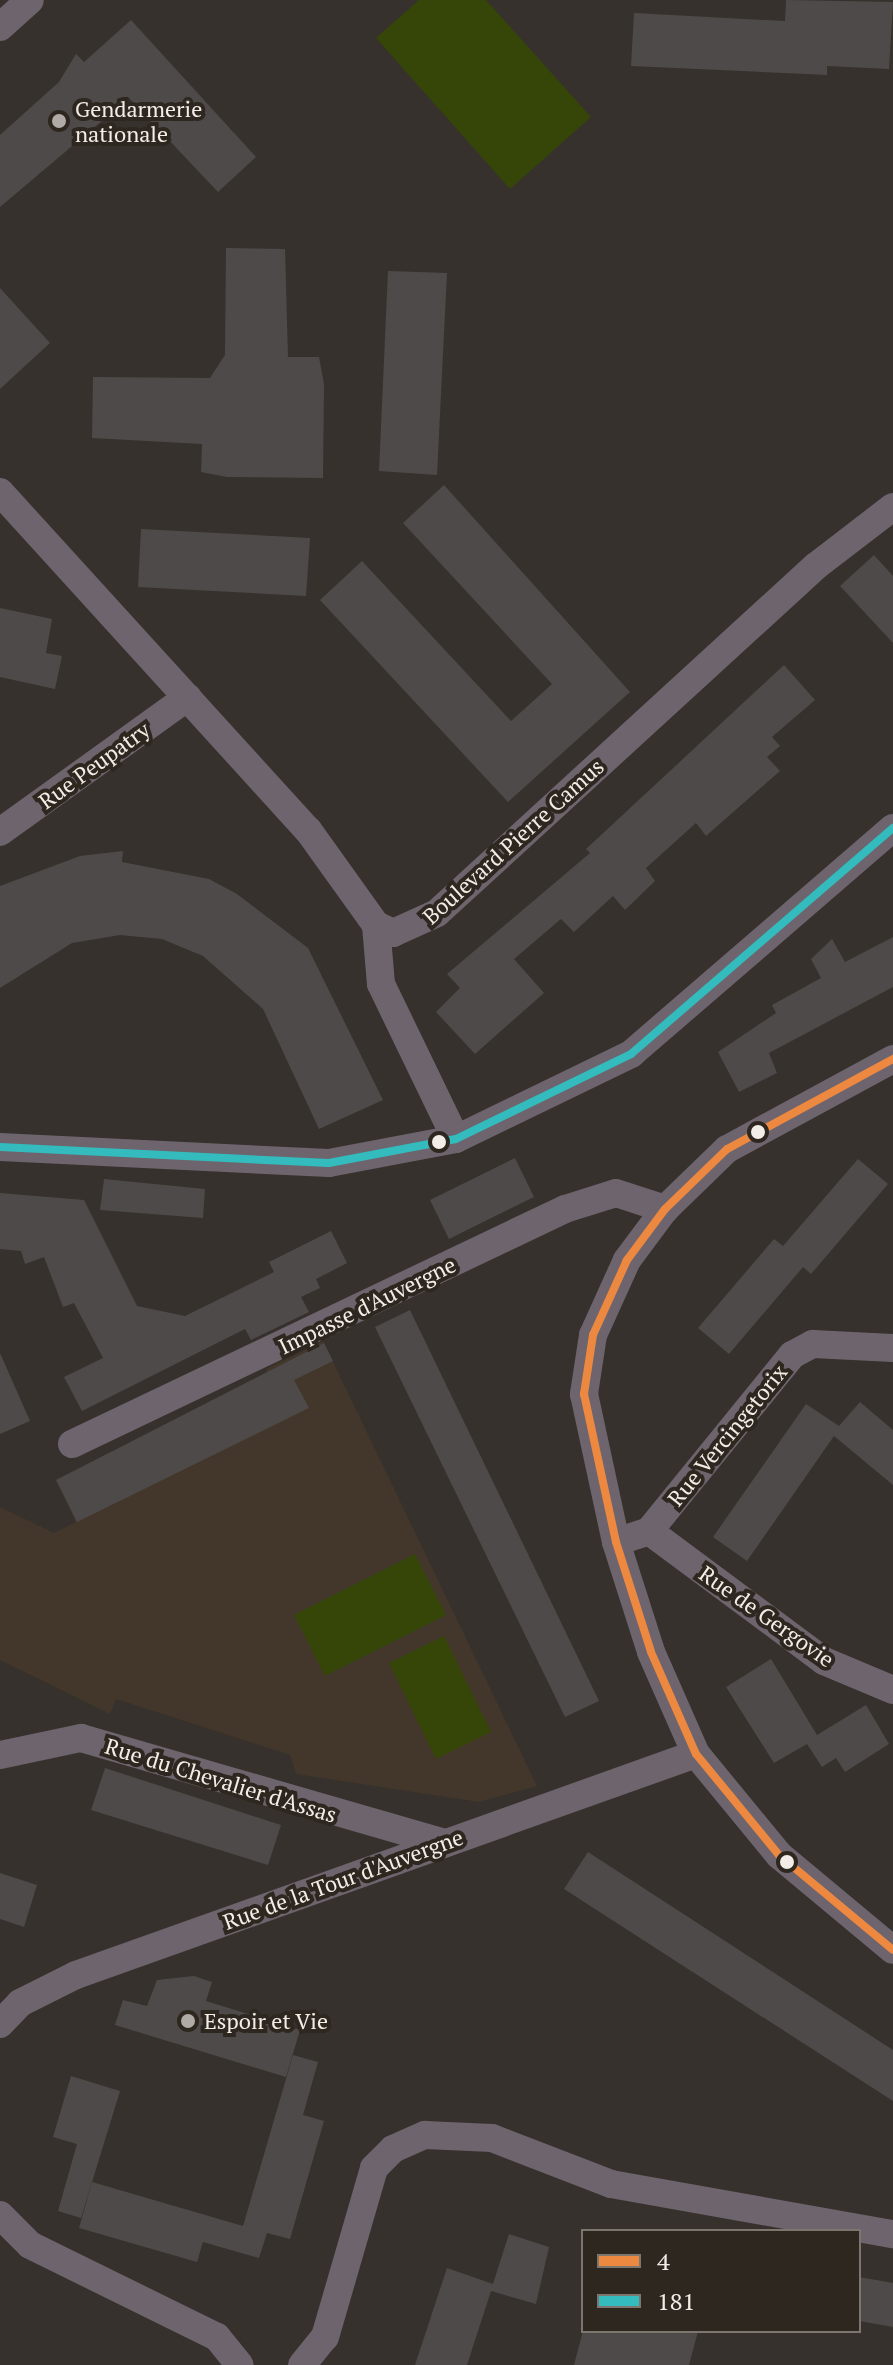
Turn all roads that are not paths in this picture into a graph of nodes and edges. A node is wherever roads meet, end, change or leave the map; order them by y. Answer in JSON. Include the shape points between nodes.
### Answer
{"nodes":[{"id":1,"x":30,"y":0,"type":"edge"},
{"id":2,"x":0,"y":27,"type":"edge"},
{"id":3,"x":0,"y":492,"type":"edge"},
{"id":4,"x":893,"y":507,"type":"edge"},
{"id":5,"x":188,"y":697,"type":"junction"},
{"id":6,"x":893,"y":828,"type":"edge"},
{"id":7,"x":0,"y":832,"type":"edge"},
{"id":8,"x":376,"y":925,"type":"junction"},
{"id":9,"x":893,"y":1059,"type":"edge"},
{"id":10,"x":456,"y":1139,"type":"junction"},
{"id":11,"x":0,"y":1147,"type":"edge"},
{"id":12,"x":665,"y":1209,"type":"junction"},
{"id":13,"x":893,"y":1348,"type":"edge"},
{"id":14,"x":72,"y":1444,"type":"dead end"},
{"id":15,"x":649,"y":1531,"type":"junction"},
{"id":16,"x":616,"y":1542,"type":"junction"},
{"id":17,"x":893,"y":1690,"type":"edge"},
{"id":18,"x":696,"y":1754,"type":"junction"},
{"id":19,"x":0,"y":1755,"type":"edge"},
{"id":20,"x":441,"y":1842,"type":"junction"},
{"id":21,"x":893,"y":1950,"type":"edge"},
{"id":22,"x":0,"y":2024,"type":"edge"},
{"id":23,"x":0,"y":2215,"type":"edge"},
{"id":24,"x":893,"y":2234,"type":"edge"},
{"id":25,"x":240,"y":2365,"type":"edge"},
{"id":26,"x":302,"y":2365,"type":"edge"}],
"edges":[{"from":1,"to":2,"type":"street"},
{"from":3,"to":5,"type":"street"},
{"from":4,"to":8,"type":"street","name":"Boulevard Pierre Camus","via":[[816,566],[437,913],[413,930],[393,933]]},
{"from":5,"to":7,"type":"street","name":"Rue Peupatry"},
{"from":5,"to":8,"type":"street","via":[[308,830]]},
{"from":6,"to":10,"type":"street","via":[[631,1054]]},
{"from":8,"to":10,"type":"street","via":[[381,984]]},
{"from":9,"to":12,"type":"street","via":[[727,1149]]},
{"from":10,"to":11,"type":"street","via":[[329,1163]]},
{"from":12,"to":14,"type":"street","name":"Impasse d'Auvergne","via":[[616,1193],[565,1209]]},
{"from":12,"to":16,"type":"street","via":[[627,1260],[593,1335],[588,1364],[584,1394]]},
{"from":13,"to":15,"type":"street","name":"Rue Vercingetorix","via":[[813,1344],[792,1355]]},
{"from":15,"to":16,"type":"street"},
{"from":15,"to":17,"type":"street","name":"Rue de Gergovie","via":[[824,1661]]},
{"from":16,"to":18,"type":"street","via":[[651,1652]]},
{"from":18,"to":20,"type":"street","name":"Rue de la Tour d'Auvergne"},
{"from":18,"to":21,"type":"street","via":[[779,1855]]},
{"from":19,"to":20,"type":"street","name":"Rue du Chevalier d'Assas","via":[[81,1738]]},
{"from":20,"to":22,"type":"street","name":"Rue de la Tour d'Auvergne","via":[[76,1975],[20,2003]]},
{"from":23,"to":25,"type":"street","via":[[30,2245],[217,2337]]},
{"from":24,"to":26,"type":"street","via":[[611,2184],[492,2138],[425,2135],[393,2149],[374,2168],[325,2337]]}]}
